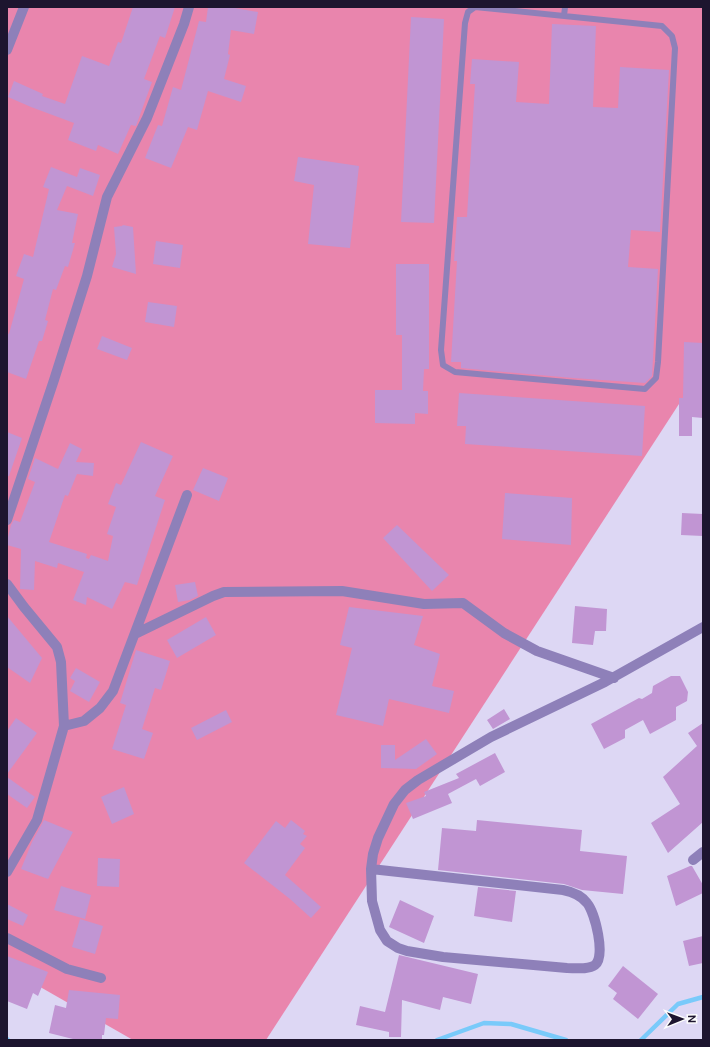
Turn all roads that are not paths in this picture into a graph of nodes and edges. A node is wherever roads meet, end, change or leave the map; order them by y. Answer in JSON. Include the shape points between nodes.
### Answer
{"nodes":[{"id":1,"x":24,"y":7,"type":"edge"},
{"id":2,"x":189,"y":7,"type":"edge"},
{"id":3,"x":475,"y":7,"type":"edge"},
{"id":4,"x":565,"y":7,"type":"edge"},
{"id":5,"x":564,"y":16,"type":"junction"},
{"id":6,"x":7,"y":50,"type":"edge"},
{"id":7,"x":186,"y":495,"type":"dead end"},
{"id":8,"x":7,"y":520,"type":"edge"},
{"id":9,"x":7,"y":584,"type":"edge"},
{"id":10,"x":703,"y":627,"type":"edge"},
{"id":11,"x":135,"y":634,"type":"junction"},
{"id":12,"x":614,"y":678,"type":"junction"},
{"id":13,"x":64,"y":726,"type":"junction"},
{"id":14,"x":703,"y":852,"type":"edge"},
{"id":15,"x":693,"y":860,"type":"dead end"},
{"id":16,"x":371,"y":869,"type":"junction"},
{"id":17,"x":7,"y":872,"type":"edge"},
{"id":18,"x":7,"y":938,"type":"edge"},
{"id":19,"x":101,"y":978,"type":"dead end"}],
"edges":[{"from":1,"to":6,"type":"street"},
{"from":2,"to":8,"type":"street","via":[[147,118],[107,197],[87,276]]},
{"from":3,"to":5,"type":"lane"},
{"from":3,"to":5,"type":"lane","via":[[468,12],[465,23],[441,350],[443,365],[455,372],[645,389],[656,378],[658,362],[675,48],[672,36],[662,26]]},
{"from":4,"to":5,"type":"lane"},
{"from":7,"to":11,"type":"street"},
{"from":9,"to":13,"type":"street","via":[[57,647],[61,662]]},
{"from":10,"to":12,"type":"street"},
{"from":11,"to":12,"type":"street","via":[[224,592],[342,591],[424,604],[463,603],[498,629],[537,651]]},
{"from":11,"to":13,"type":"street","via":[[114,691],[100,708],[84,721]]},
{"from":12,"to":16,"type":"street","via":[[491,737],[405,790],[385,821]]},
{"from":13,"to":17,"type":"street","via":[[37,820]]},
{"from":14,"to":15,"type":"street"},
{"from":16,"to":16,"type":"street","via":[[573,892],[587,903],[595,917],[599,945],[597,962],[590,967],[567,968],[443,957],[398,948],[387,941],[380,930],[372,901]]},
{"from":18,"to":19,"type":"street","via":[[67,969]]}]}
